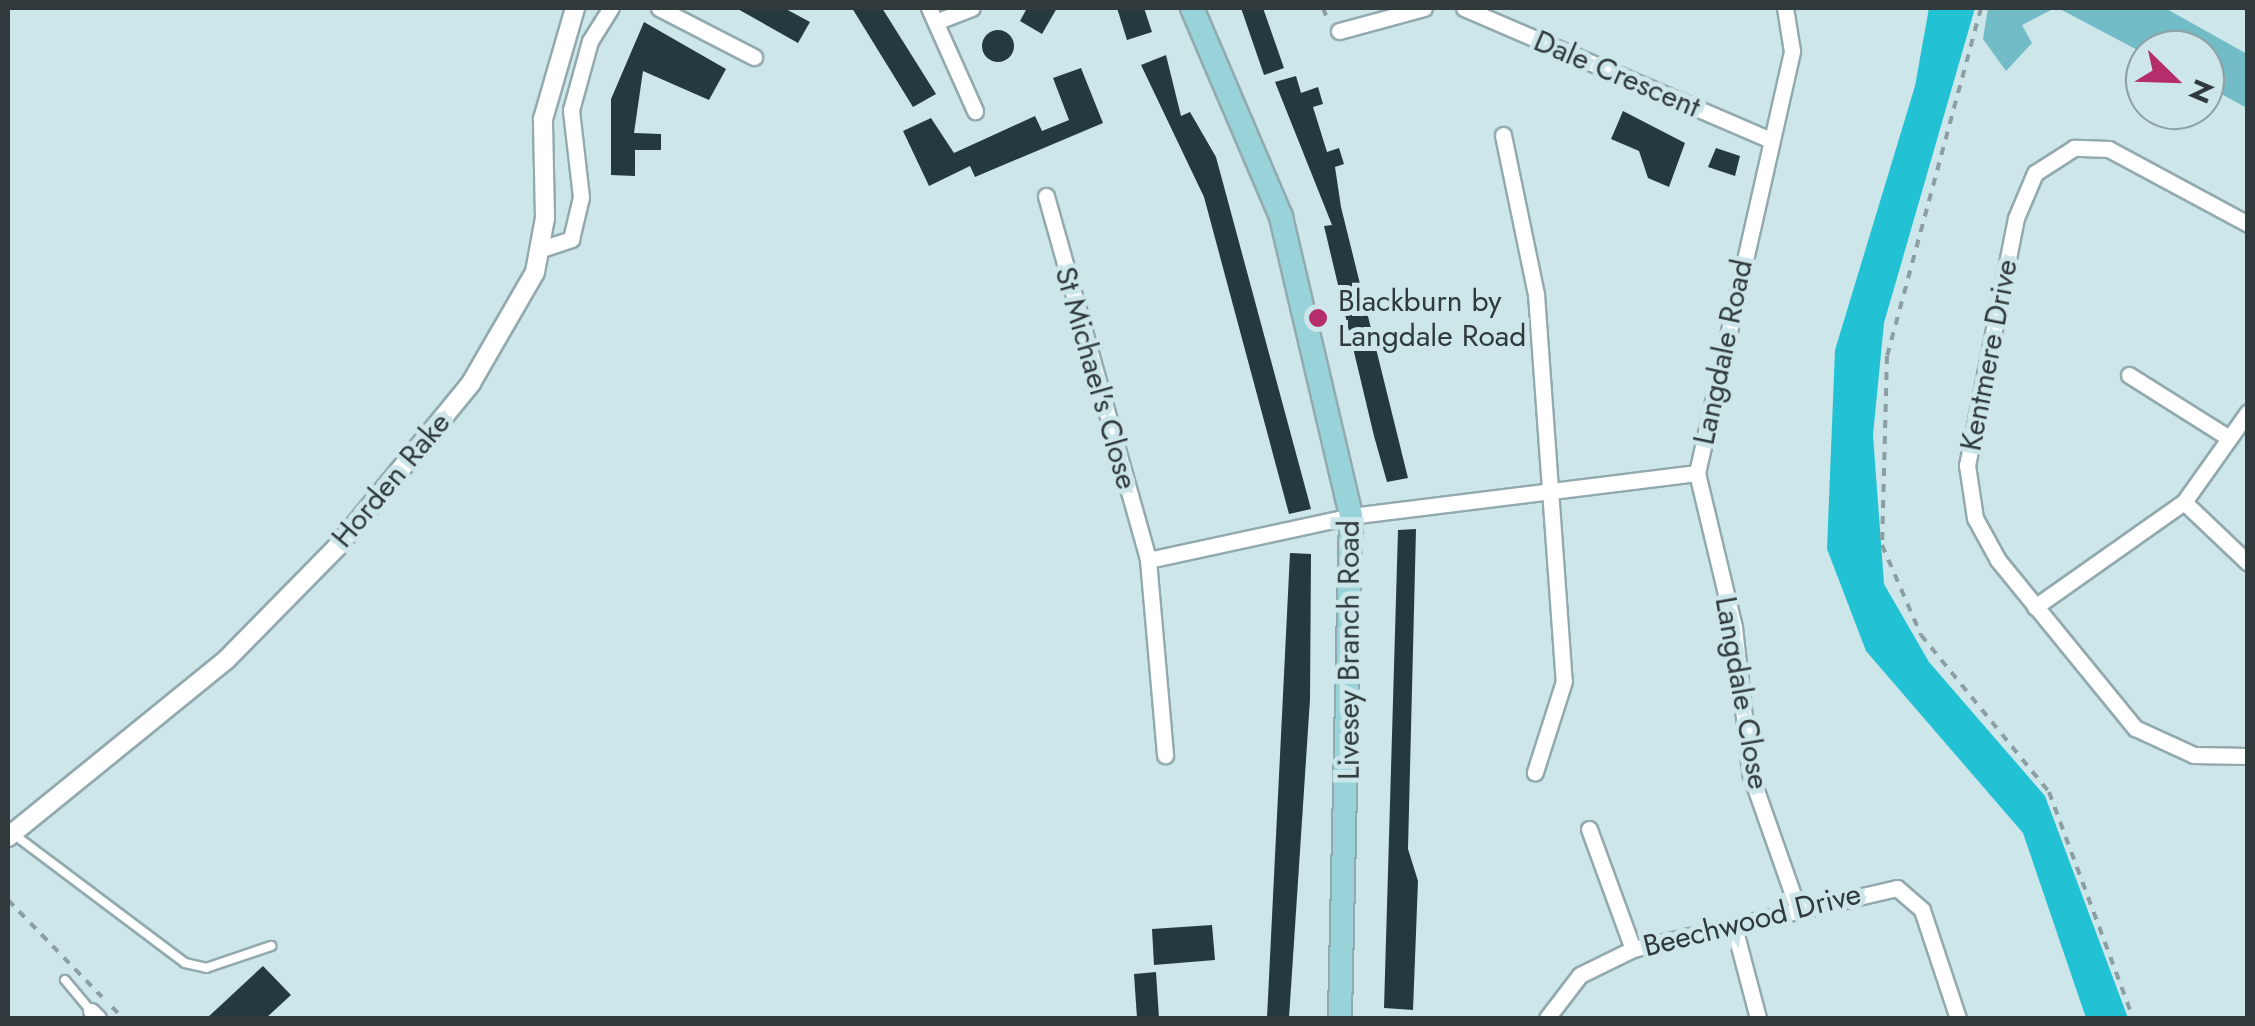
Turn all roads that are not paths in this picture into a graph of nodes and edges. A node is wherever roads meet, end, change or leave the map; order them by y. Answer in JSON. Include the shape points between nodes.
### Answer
{"nodes":[{"id":1,"x":575,"y":8,"type":"edge"},
{"id":2,"x":612,"y":8,"type":"edge"},
{"id":3,"x":659,"y":8,"type":"edge"},
{"id":4,"x":972,"y":8,"type":"edge"},
{"id":5,"x":1192,"y":8,"type":"edge"},
{"id":6,"x":1424,"y":8,"type":"edge"},
{"id":7,"x":1464,"y":8,"type":"edge"},
{"id":8,"x":1785,"y":8,"type":"edge"},
{"id":9,"x":934,"y":14,"type":"edge"},
{"id":10,"x":1339,"y":31,"type":"dead end"},
{"id":11,"x":754,"y":58,"type":"dead end"},
{"id":12,"x":975,"y":110,"type":"dead end"},
{"id":13,"x":1502,"y":135,"type":"dead end"},
{"id":14,"x":1770,"y":140,"type":"junction"},
{"id":15,"x":1046,"y":196,"type":"dead end"},
{"id":16,"x":2248,"y":224,"type":"edge"},
{"id":17,"x":540,"y":249,"type":"junction"},
{"id":18,"x":2128,"y":375,"type":"dead end"},
{"id":19,"x":2248,"y":412,"type":"edge"},
{"id":20,"x":2229,"y":438,"type":"junction"},
{"id":21,"x":1697,"y":473,"type":"junction"},
{"id":22,"x":1549,"y":488,"type":"junction"},
{"id":23,"x":2184,"y":502,"type":"junction"},
{"id":24,"x":1351,"y":516,"type":"junction"},
{"id":25,"x":1148,"y":560,"type":"junction"},
{"id":26,"x":2248,"y":563,"type":"edge"},
{"id":27,"x":2035,"y":607,"type":"junction"},
{"id":28,"x":1165,"y":755,"type":"dead end"},
{"id":29,"x":2248,"y":756,"type":"edge"},
{"id":30,"x":1535,"y":772,"type":"dead end"},
{"id":31,"x":1589,"y":829,"type":"dead end"},
{"id":32,"x":10,"y":835,"type":"edge"},
{"id":33,"x":1798,"y":909,"type":"junction"},
{"id":34,"x":1735,"y":931,"type":"junction"},
{"id":35,"x":271,"y":946,"type":"dead end"},
{"id":36,"x":1633,"y":949,"type":"junction"},
{"id":37,"x":65,"y":980,"type":"dead end"},
{"id":38,"x":94,"y":1015,"type":"edge"},
{"id":39,"x":1340,"y":1018,"type":"edge"},
{"id":40,"x":1547,"y":1018,"type":"edge"},
{"id":41,"x":1758,"y":1018,"type":"edge"},
{"id":42,"x":1958,"y":1018,"type":"edge"}],
"edges":[{"from":1,"to":17,"type":"street","name":"Horden Rake","via":[[543,119]]},
{"from":2,"to":17,"type":"street","via":[[590,41],[571,110],[581,197],[571,239]]},
{"from":3,"to":11,"type":"street"},
{"from":4,"to":9,"type":"street"},
{"from":5,"to":24,"type":"main road","name":"Livesey Branch Road","via":[[1281,217]]},
{"from":6,"to":10,"type":"street"},
{"from":7,"to":14,"type":"street","name":"Dale Crescent"},
{"from":8,"to":14,"type":"street","name":"Langdale Road","via":[[1792,52]]},
{"from":9,"to":12,"type":"street"},
{"from":13,"to":22,"type":"street","via":[[1536,294]]},
{"from":14,"to":21,"type":"street","name":"Langdale Road"},
{"from":15,"to":25,"type":"street","name":"St Michael's Close"},
{"from":16,"to":27,"type":"street","name":"Kentmere Drive","via":[[2109,149],[2074,148],[2035,173],[2016,218],[1967,465],[1975,518]]},
{"from":17,"to":32,"type":"street","name":"Horden Rake","via":[[525,295],[471,383],[337,547],[176,704]]},
{"from":18,"to":20,"type":"street"},
{"from":19,"to":20,"type":"street"},
{"from":20,"to":23,"type":"street"},
{"from":21,"to":22,"type":"street","name":"Langdale Road"},
{"from":21,"to":33,"type":"street","name":"Langdale Close","via":[[1734,627],[1750,773]]},
{"from":22,"to":24,"type":"street","name":"Langdale Road"},
{"from":22,"to":30,"type":"street","via":[[1564,681]]},
{"from":23,"to":26,"type":"street"},
{"from":23,"to":27,"type":"street"},
{"from":24,"to":25,"type":"street"},
{"from":24,"to":39,"type":"main road","name":"Livesey Branch Road"},
{"from":25,"to":28,"type":"street","name":"St Michael's Close"},
{"from":27,"to":29,"type":"street","name":"Kentmere Drive","via":[[2136,728],[2194,755]]},
{"from":31,"to":36,"type":"street"},
{"from":32,"to":35,"type":"lane","via":[[185,963],[206,968]]},
{"from":33,"to":34,"type":"street","name":"Beechwood Drive"},
{"from":33,"to":42,"type":"street","name":"Beechwood Drive","via":[[1897,888],[1922,910]]},
{"from":34,"to":36,"type":"street","name":"Beechwood Drive"},
{"from":34,"to":41,"type":"street"},
{"from":36,"to":40,"type":"street","name":"Beechwood Drive","via":[[1580,976]]},
{"from":37,"to":38,"type":"lane"}]}
